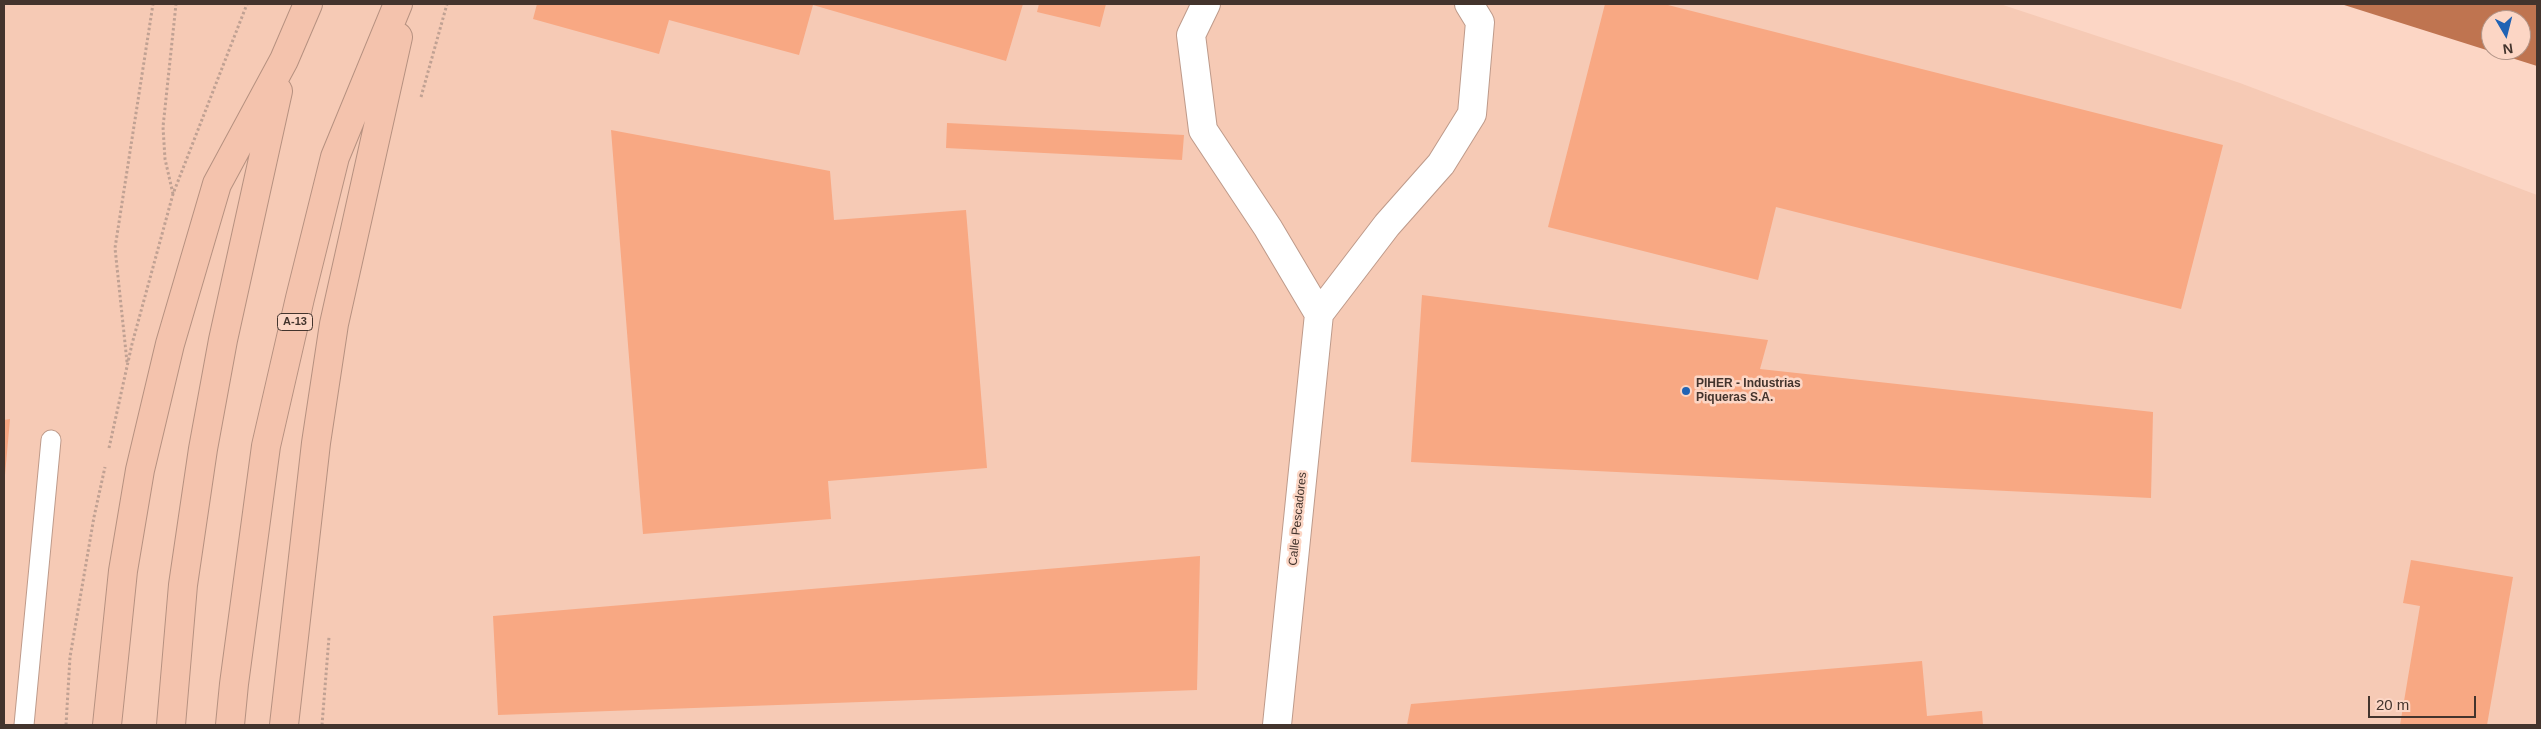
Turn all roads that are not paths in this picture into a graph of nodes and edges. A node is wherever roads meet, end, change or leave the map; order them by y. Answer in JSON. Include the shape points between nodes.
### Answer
{"nodes":[{"id":1,"x":308,"y":4,"type":"edge"},
{"id":2,"x":398,"y":4,"type":"edge"},
{"id":3,"x":405,"y":4,"type":"edge"},
{"id":4,"x":1206,"y":4,"type":"edge"},
{"id":5,"x":1469,"y":4,"type":"edge"},
{"id":6,"x":284,"y":60,"type":"junction"},
{"id":7,"x":1319,"y":314,"type":"junction"},
{"id":8,"x":51,"y":440,"type":"dead end"},
{"id":9,"x":1278,"y":716,"type":"edge"},
{"id":10,"x":24,"y":725,"type":"edge"},
{"id":11,"x":108,"y":725,"type":"edge"},
{"id":12,"x":171,"y":725,"type":"edge"},
{"id":13,"x":230,"y":725,"type":"edge"},
{"id":14,"x":284,"y":725,"type":"edge"}],
"edges":[{"from":1,"to":6,"type":"highway"},
{"from":2,"to":13,"type":"highway","number":"A-13","via":[[335,157],[266,446]]},
{"from":3,"to":14,"type":"highway","via":[[334,324],[316,443]]},
{"from":4,"to":7,"type":"street","via":[[1191,35],[1203,130],[1268,228]]},
{"from":5,"to":7,"type":"street","via":[[1480,22],[1472,114],[1440,164],[1387,225]]},
{"from":6,"to":11,"type":"highway","via":[[217,184],[170,344],[140,470],[123,571]]},
{"from":6,"to":12,"type":"highway","via":[[206,431],[183,585]]},
{"from":7,"to":9,"type":"street","name":"Calle Pescadores"},
{"from":8,"to":10,"type":"lane"}]}
